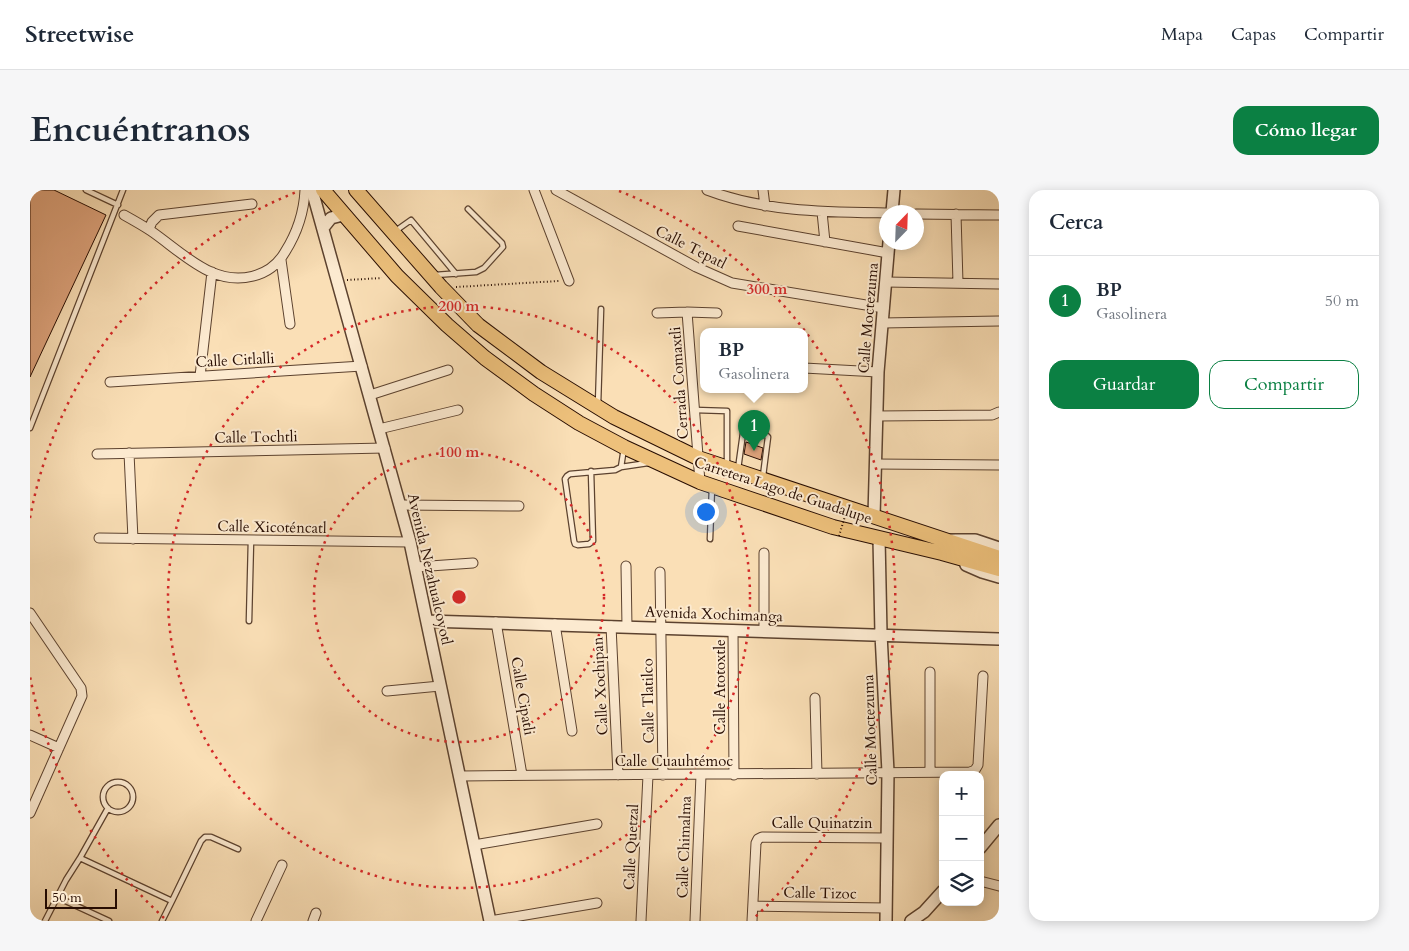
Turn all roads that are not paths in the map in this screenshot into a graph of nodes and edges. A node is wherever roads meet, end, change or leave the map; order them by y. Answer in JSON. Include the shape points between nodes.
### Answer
{"nodes":[{"id":1,"x":86,"y":190,"type":"edge"},
{"id":2,"x":123,"y":190,"type":"edge"},
{"id":3,"x":305,"y":190,"type":"edge"},
{"id":4,"x":312,"y":190,"type":"edge"},
{"id":5,"x":323,"y":190,"type":"edge"},
{"id":6,"x":534,"y":190,"type":"edge"},
{"id":7,"x":556,"y":190,"type":"edge"},
{"id":8,"x":708,"y":190,"type":"edge"},
{"id":9,"x":763,"y":190,"type":"edge"},
{"id":10,"x":894,"y":190,"type":"edge"},
{"id":11,"x":362,"y":192,"type":"edge"},
{"id":12,"x":118,"y":204,"type":"junction"},
{"id":13,"x":252,"y":204,"type":"dead end"},
{"id":14,"x":893,"y":205,"type":"edge"},
{"id":15,"x":765,"y":206,"type":"junction"},
{"id":16,"x":468,"y":209,"type":"dead end"},
{"id":17,"x":822,"y":212,"type":"junction"},
{"id":18,"x":879,"y":213,"type":"edge"},
{"id":19,"x":924,"y":214,"type":"edge"},
{"id":20,"x":956,"y":214,"type":"junction"},
{"id":21,"x":124,"y":215,"type":"dead end"},
{"id":22,"x":343,"y":215,"type":"junction"},
{"id":23,"x":999,"y":215,"type":"edge"},
{"id":24,"x":738,"y":226,"type":"dead end"},
{"id":25,"x":323,"y":228,"type":"junction"},
{"id":26,"x":149,"y":229,"type":"junction"},
{"id":27,"x":393,"y":233,"type":"junction"},
{"id":28,"x":825,"y":242,"type":"junction"},
{"id":29,"x":879,"y":247,"type":"edge"},
{"id":30,"x":889,"y":250,"type":"edge"},
{"id":31,"x":281,"y":260,"type":"junction"},
{"id":32,"x":212,"y":272,"type":"junction"},
{"id":33,"x":456,"y":274,"type":"junction"},
{"id":34,"x":431,"y":276,"type":"junction"},
{"id":35,"x":569,"y":281,"type":"road end"},
{"id":36,"x":886,"y":282,"type":"junction"},
{"id":37,"x":958,"y":283,"type":"junction"},
{"id":38,"x":999,"y":284,"type":"edge"},
{"id":39,"x":884,"y":308,"type":"junction"},
{"id":40,"x":601,"y":309,"type":"dead end"},
{"id":41,"x":687,"y":312,"type":"junction"},
{"id":42,"x":656,"y":313,"type":"dead end"},
{"id":43,"x":717,"y":313,"type":"dead end"},
{"id":44,"x":999,"y":321,"type":"edge"},
{"id":45,"x":882,"y":323,"type":"junction"},
{"id":46,"x":290,"y":324,"type":"dead end"},
{"id":47,"x":362,"y":366,"type":"junction"},
{"id":48,"x":808,"y":368,"type":"edge"},
{"id":49,"x":448,"y":370,"type":"dead end"},
{"id":50,"x":878,"y":372,"type":"junction"},
{"id":51,"x":200,"y":376,"type":"junction"},
{"id":52,"x":110,"y":382,"type":"dead end"},
{"id":53,"x":370,"y":394,"type":"junction"},
{"id":54,"x":598,"y":407,"type":"junction"},
{"id":55,"x":458,"y":410,"type":"dead end"},
{"id":56,"x":695,"y":410,"type":"junction"},
{"id":57,"x":999,"y":412,"type":"edge"},
{"id":58,"x":877,"y":416,"type":"junction"},
{"id":59,"x":30,"y":428,"type":"edge"},
{"id":60,"x":379,"y":429,"type":"junction"},
{"id":61,"x":624,"y":447,"type":"junction"},
{"id":62,"x":385,"y":448,"type":"junction"},
{"id":63,"x":129,"y":453,"type":"junction"},
{"id":64,"x":98,"y":454,"type":"dead end"},
{"id":65,"x":698,"y":458,"type":"junction"},
{"id":66,"x":656,"y":462,"type":"junction"},
{"id":67,"x":875,"y":464,"type":"junction"},
{"id":68,"x":999,"y":464,"type":"edge"},
{"id":69,"x":621,"y":466,"type":"junction"},
{"id":70,"x":732,"y":470,"type":"junction"},
{"id":71,"x":591,"y":472,"type":"junction"},
{"id":72,"x":763,"y":480,"type":"junction"},
{"id":73,"x":706,"y":484,"type":"junction"},
{"id":74,"x":401,"y":505,"type":"junction"},
{"id":75,"x":519,"y":506,"type":"dead end"},
{"id":76,"x":874,"y":516,"type":"junction"},
{"id":77,"x":99,"y":538,"type":"dead end"},
{"id":78,"x":879,"y":538,"type":"junction"},
{"id":79,"x":133,"y":539,"type":"junction"},
{"id":80,"x":710,"y":539,"type":"dead end"},
{"id":81,"x":251,"y":540,"type":"junction"},
{"id":82,"x":410,"y":542,"type":"junction"},
{"id":83,"x":944,"y":546,"type":"junction"},
{"id":84,"x":764,"y":554,"type":"dead end"},
{"id":85,"x":473,"y":563,"type":"dead end"},
{"id":86,"x":998,"y":563,"type":"edge"},
{"id":87,"x":626,"y":566,"type":"dead end"},
{"id":88,"x":416,"y":567,"type":"junction"},
{"id":89,"x":660,"y":572,"type":"dead end"},
{"id":90,"x":30,"y":613,"type":"edge"},
{"id":91,"x":249,"y":621,"type":"dead end"},
{"id":92,"x":427,"y":621,"type":"junction"},
{"id":93,"x":496,"y":622,"type":"junction"},
{"id":94,"x":554,"y":624,"type":"junction"},
{"id":95,"x":611,"y":626,"type":"junction"},
{"id":96,"x":626,"y":627,"type":"junction"},
{"id":97,"x":661,"y":628,"type":"junction"},
{"id":98,"x":733,"y":630,"type":"junction"},
{"id":99,"x":764,"y":631,"type":"junction"},
{"id":100,"x":881,"y":634,"type":"junction"},
{"id":101,"x":999,"y":639,"type":"edge"},
{"id":102,"x":930,"y":672,"type":"dead end"},
{"id":103,"x":983,"y":676,"type":"dead end"},
{"id":104,"x":440,"y":686,"type":"junction"},
{"id":105,"x":388,"y":691,"type":"dead end"},
{"id":106,"x":815,"y":698,"type":"dead end"},
{"id":107,"x":572,"y":731,"type":"dead end"},
{"id":108,"x":30,"y":735,"type":"edge"},
{"id":109,"x":59,"y":748,"type":"junction"},
{"id":110,"x":888,"y":772,"type":"junction"},
{"id":111,"x":930,"y":772,"type":"junction"},
{"id":112,"x":734,"y":774,"type":"junction"},
{"id":113,"x":817,"y":774,"type":"junction"},
{"id":114,"x":522,"y":775,"type":"junction"},
{"id":115,"x":618,"y":775,"type":"junction"},
{"id":116,"x":648,"y":775,"type":"junction"},
{"id":117,"x":663,"y":775,"type":"junction"},
{"id":118,"x":701,"y":775,"type":"junction"},
{"id":119,"x":460,"y":776,"type":"junction"},
{"id":120,"x":108,"y":808,"type":"junction"},
{"id":121,"x":30,"y":813,"type":"edge"},
{"id":122,"x":597,"y":824,"type":"dead end"},
{"id":123,"x":999,"y":826,"type":"edge"},
{"id":124,"x":887,"y":838,"type":"junction"},
{"id":125,"x":984,"y":843,"type":"edge"},
{"id":126,"x":474,"y":845,"type":"junction"},
{"id":127,"x":238,"y":849,"type":"dead end"},
{"id":128,"x":80,"y":858,"type":"junction"},
{"id":129,"x":282,"y":865,"type":"dead end"},
{"id":130,"x":984,"y":882,"type":"edge"},
{"id":131,"x":999,"y":886,"type":"edge"},
{"id":132,"x":57,"y":897,"type":"junction"},
{"id":133,"x":939,"y":897,"type":"edge"},
{"id":134,"x":172,"y":901,"type":"junction"},
{"id":135,"x":597,"y":903,"type":"dead end"},
{"id":136,"x":753,"y":906,"type":"junction"},
{"id":137,"x":886,"y":908,"type":"junction"},
{"id":138,"x":926,"y":916,"type":"edge"},
{"id":139,"x":45,"y":921,"type":"edge"},
{"id":140,"x":109,"y":921,"type":"edge"},
{"id":141,"x":162,"y":921,"type":"edge"},
{"id":142,"x":256,"y":921,"type":"edge"},
{"id":143,"x":490,"y":921,"type":"edge"},
{"id":144,"x":641,"y":921,"type":"edge"},
{"id":145,"x":695,"y":921,"type":"edge"},
{"id":146,"x":752,"y":921,"type":"edge"},
{"id":147,"x":886,"y":921,"type":"edge"},
{"id":148,"x":911,"y":921,"type":"edge"}],
"edges":[{"from":1,"to":12,"type":"lane"},
{"from":2,"to":12,"type":"lane"},
{"from":3,"to":31,"type":"street","via":[[301,218]]},
{"from":4,"to":25,"type":"street","name":"Avenida Nezahualcoyotl"},
{"from":5,"to":22,"type":"main road","name":"Carretera Lago de Guadalupe"},
{"from":6,"to":35,"type":"street"},
{"from":7,"to":39,"type":"street","name":"Calle Tepatl","via":[[696,267],[732,283]]},
{"from":8,"to":15,"type":"street","via":[[727,198]]},
{"from":9,"to":15,"type":"street"},
{"from":10,"to":14,"type":"street"},
{"from":11,"to":27,"type":"main road","name":"Carretera Lago de Guadalupe"},
{"from":12,"to":59,"type":"lane"},
{"from":13,"to":26,"type":"street","via":[[159,215]]},
{"from":15,"to":17,"type":"street"},
{"from":16,"to":33,"type":"lane","via":[[503,246],[484,268]]},
{"from":17,"to":18,"type":"street"},
{"from":17,"to":28,"type":"street"},
{"from":19,"to":20,"type":"street"},
{"from":20,"to":23,"type":"street"},
{"from":20,"to":37,"type":"street"},
{"from":21,"to":26,"type":"street"},
{"from":22,"to":25,"type":"street","via":[[331,218]]},
{"from":22,"to":61,"type":"main road","name":"Carretera Lago de Guadalupe","via":[[397,276],[485,358],[534,394]]},
{"from":24,"to":28,"type":"street"},
{"from":25,"to":47,"type":"street","name":"Avenida Nezahualcoyotl"},
{"from":26,"to":32,"type":"street"},
{"from":27,"to":33,"type":"lane","via":[[411,220]]},
{"from":27,"to":34,"type":"main road","name":"Carretera Lago de Guadalupe"},
{"from":28,"to":29,"type":"street"},
{"from":30,"to":36,"type":"street","name":"Calle Moctezuma"},
{"from":31,"to":32,"type":"street","via":[[255,277],[231,277]]},
{"from":31,"to":46,"type":"street"},
{"from":32,"to":51,"type":"street"},
{"from":33,"to":34,"type":"lane"},
{"from":34,"to":54,"type":"main road","name":"Carretera Lago de Guadalupe","via":[[478,325],[541,372]]},
{"from":36,"to":37,"type":"street"},
{"from":36,"to":39,"type":"street","name":"Calle Moctezuma"},
{"from":37,"to":38,"type":"street"},
{"from":39,"to":45,"type":"street","name":"Calle Moctezuma"},
{"from":40,"to":54,"type":"lane"},
{"from":41,"to":42,"type":"street","name":"Cerrada Comaxtli"},
{"from":41,"to":43,"type":"street","name":"Cerrada Comaxtli"},
{"from":41,"to":56,"type":"street","name":"Cerrada Comaxtli"},
{"from":44,"to":45,"type":"street"},
{"from":45,"to":50,"type":"street","name":"Calle Moctezuma"},
{"from":47,"to":51,"type":"street","name":"Calle Citlalli"},
{"from":47,"to":53,"type":"street","name":"Avenida Nezahualcoyotl"},
{"from":48,"to":50,"type":"street"},
{"from":49,"to":53,"type":"street"},
{"from":50,"to":58,"type":"street","name":"Calle Moctezuma"},
{"from":51,"to":52,"type":"street","name":"Calle Citlalli"},
{"from":53,"to":60,"type":"street","name":"Avenida Nezahualcoyotl"},
{"from":54,"to":65,"type":"main road","name":"Carretera Lago de Guadalupe"},
{"from":55,"to":60,"type":"street"},
{"from":56,"to":65,"type":"street","name":"Cerrada Comaxtli"},
{"from":56,"to":70,"type":"lane","via":[[727,410]]},
{"from":57,"to":58,"type":"street","via":[[992,415]]},
{"from":58,"to":67,"type":"street","name":"Calle Moctezuma"},
{"from":60,"to":62,"type":"street","name":"Avenida Nezahualcoyotl"},
{"from":61,"to":66,"type":"main road","name":"Carretera Lago de Guadalupe"},
{"from":61,"to":69,"type":"lane"},
{"from":62,"to":63,"type":"street","name":"Calle Tochtli"},
{"from":62,"to":74,"type":"street","name":"Avenida Nezahualcoyotl"},
{"from":63,"to":64,"type":"street","name":"Calle Tochtli"},
{"from":63,"to":79,"type":"street"},
{"from":65,"to":70,"type":"main road","name":"Carretera Lago de Guadalupe"},
{"from":65,"to":73,"type":"street","name":"Cerrada Comaxtli"},
{"from":66,"to":69,"type":"lane"},
{"from":66,"to":73,"type":"main road","name":"Carretera Lago de Guadalupe"},
{"from":67,"to":68,"type":"street"},
{"from":67,"to":76,"type":"street","name":"Calle Moctezuma"},
{"from":69,"to":71,"type":"lane","via":[[615,470]]},
{"from":70,"to":72,"type":"main road","name":"Carretera Lago de Guadalupe"},
{"from":70,"to":72,"type":"lane","via":[[744,433],[766,435]]},
{"from":71,"to":71,"type":"lane","via":[[570,474],[565,479],[574,541],[578,545],[589,544],[593,540]]},
{"from":72,"to":76,"type":"main road","name":"Carretera Lago de Guadalupe"},
{"from":73,"to":78,"type":"main road","name":"Carretera Lago de Guadalupe","via":[[833,527]]},
{"from":73,"to":80,"type":"lane"},
{"from":74,"to":75,"type":"street"},
{"from":74,"to":82,"type":"street","name":"Avenida Nezahualcoyotl"},
{"from":76,"to":83,"type":"main road","name":"Carretera Lago de Guadalupe"},
{"from":77,"to":79,"type":"street","name":"Calle Xicoténcatl"},
{"from":78,"to":83,"type":"main road","name":"Carretera Lago de Guadalupe"},
{"from":78,"to":100,"type":"street","name":"Calle Moctezuma"},
{"from":79,"to":81,"type":"street","name":"Calle Xicoténcatl"},
{"from":81,"to":82,"type":"street","name":"Calle Xicoténcatl"},
{"from":81,"to":91,"type":"lane"},
{"from":82,"to":88,"type":"street","name":"Avenida Nezahualcoyotl"},
{"from":83,"to":86,"type":"main road"},
{"from":84,"to":99,"type":"street"},
{"from":85,"to":88,"type":"street"},
{"from":87,"to":96,"type":"street"},
{"from":88,"to":92,"type":"street","name":"Avenida Nezahualcoyotl"},
{"from":89,"to":97,"type":"street","name":"Calle Tlatilco"},
{"from":90,"to":109,"type":"street","via":[[82,688],[82,696]]},
{"from":92,"to":93,"type":"street","name":"Avenida Xochimanga"},
{"from":92,"to":104,"type":"street","name":"Avenida Nezahualcoyotl"},
{"from":93,"to":94,"type":"street","name":"Avenida Xochimanga"},
{"from":93,"to":114,"type":"street","name":"Calle Cipatli"},
{"from":94,"to":95,"type":"street","name":"Avenida Xochimanga"},
{"from":94,"to":107,"type":"street"},
{"from":95,"to":96,"type":"street","name":"Avenida Xochimanga"},
{"from":95,"to":115,"type":"street","name":"Calle Xochipan"},
{"from":96,"to":97,"type":"street","name":"Avenida Xochimanga"},
{"from":97,"to":98,"type":"street","name":"Avenida Xochimanga"},
{"from":97,"to":117,"type":"street","name":"Calle Tlatilco"},
{"from":98,"to":99,"type":"street","name":"Avenida Xochimanga"},
{"from":98,"to":112,"type":"street","name":"Calle Atotoxtle"},
{"from":99,"to":100,"type":"street","name":"Avenida Xochimanga"},
{"from":100,"to":101,"type":"street","name":"Avenida Xochimanga"},
{"from":100,"to":110,"type":"street","name":"Calle Moctezuma"},
{"from":102,"to":111,"type":"street"},
{"from":103,"to":111,"type":"street","name":"Calle Cuauhtémoc","via":[[976,770]]},
{"from":104,"to":105,"type":"street"},
{"from":104,"to":119,"type":"street","name":"Avenida Nezahualcoyotl"},
{"from":106,"to":113,"type":"street"},
{"from":108,"to":109,"type":"street"},
{"from":109,"to":121,"type":"street"},
{"from":110,"to":111,"type":"street","name":"Calle Cuauhtémoc"},
{"from":110,"to":113,"type":"street","name":"Calle Cuauhtémoc"},
{"from":110,"to":124,"type":"street","name":"Calle Moctezuma"},
{"from":112,"to":113,"type":"street","name":"Calle Cuauhtémoc"},
{"from":112,"to":118,"type":"street","name":"Calle Cuauhtémoc"},
{"from":114,"to":115,"type":"street","name":"Calle Cuauhtémoc"},
{"from":114,"to":119,"type":"street","name":"Calle Cuauhtémoc"},
{"from":115,"to":116,"type":"street","name":"Calle Cuauhtémoc"},
{"from":116,"to":117,"type":"street","name":"Calle Cuauhtémoc"},
{"from":116,"to":144,"type":"street","name":"Calle Quetzal"},
{"from":117,"to":118,"type":"street","name":"Calle Cuauhtémoc"},
{"from":118,"to":145,"type":"street","name":"Calle Chimalma"},
{"from":119,"to":126,"type":"street","name":"Avenida Nezahualcoyotl"},
{"from":120,"to":120,"type":"lane","via":[[119,811],[129,806],[133,796],[128,785],[117,782],[107,787],[103,798]]},
{"from":120,"to":128,"type":"lane"},
{"from":122,"to":126,"type":"street"},
{"from":123,"to":125,"type":"street"},
{"from":124,"to":136,"type":"street","name":"Calle Quinatzin","via":[[758,839]]},
{"from":124,"to":137,"type":"street","name":"Calle Moctezuma"},
{"from":126,"to":143,"type":"street","name":"Avenida Nezahualcoyotl"},
{"from":127,"to":134,"type":"lane","via":[[206,837],[201,841]]},
{"from":128,"to":132,"type":"lane"},
{"from":128,"to":134,"type":"lane"},
{"from":129,"to":142,"type":"street"},
{"from":130,"to":131,"type":"street"},
{"from":132,"to":139,"type":"lane"},
{"from":132,"to":140,"type":"lane"},
{"from":133,"to":138,"type":"street"},
{"from":134,"to":141,"type":"lane"},
{"from":135,"to":143,"type":"street"},
{"from":136,"to":137,"type":"street","name":"Calle Tizoc"},
{"from":136,"to":146,"type":"street"},
{"from":137,"to":147,"type":"street","name":"Calle Moctezuma"},
{"from":138,"to":148,"type":"street"}]}
